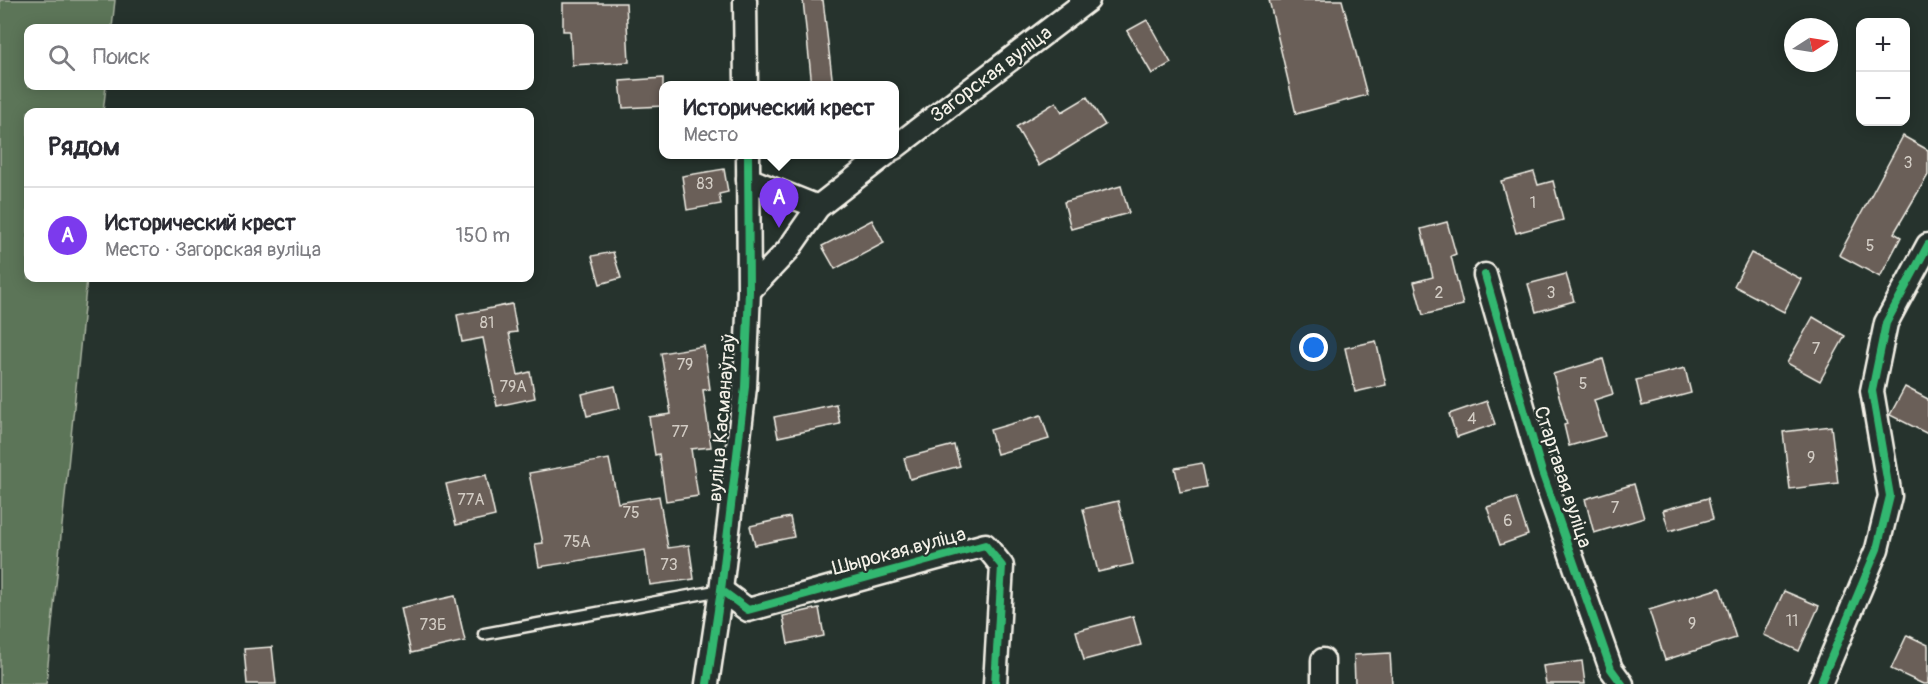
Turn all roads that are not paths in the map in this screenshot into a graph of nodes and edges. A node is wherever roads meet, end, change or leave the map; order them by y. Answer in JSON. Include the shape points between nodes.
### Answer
{"nodes":[{"id":1,"x":745,"y":0,"type":"edge"},
{"id":2,"x":1088,"y":0,"type":"edge"},
{"id":3,"x":746,"y":81,"type":"edge"},
{"id":4,"x":899,"y":144,"type":"edge"},
{"id":5,"x":748,"y":159,"type":"edge"},
{"id":6,"x":880,"y":159,"type":"edge"},
{"id":7,"x":748,"y":178,"type":"junction"},
{"id":8,"x":818,"y":207,"type":"junction"},
{"id":9,"x":1928,"y":244,"type":"edge"},
{"id":10,"x":1485,"y":275,"type":"dead end"},
{"id":11,"x":749,"y":291,"type":"junction"},
{"id":12,"x":721,"y":590,"type":"junction"},
{"id":13,"x":484,"y":634,"type":"dead end"},
{"id":14,"x":1323,"y":660,"type":"dead end"},
{"id":15,"x":707,"y":684,"type":"edge"},
{"id":16,"x":995,"y":684,"type":"edge"},
{"id":17,"x":1323,"y":684,"type":"edge"},
{"id":18,"x":1622,"y":684,"type":"edge"},
{"id":19,"x":1820,"y":684,"type":"edge"}],
"edges":[{"from":1,"to":3,"type":"street"},
{"from":2,"to":4,"type":"street","name":"Загорская вуліца"},
{"from":5,"to":7,"type":"street","name":"вуліца Касманаўтаў"},
{"from":6,"to":8,"type":"street"},
{"from":7,"to":8,"type":"street"},
{"from":7,"to":11,"type":"street","name":"вуліца Касманаўтаў"},
{"from":8,"to":11,"type":"street","via":[[788,250]]},
{"from":9,"to":19,"type":"street","via":[[1886,323],[1872,391],[1890,496],[1876,549]]},
{"from":10,"to":18,"type":"street","name":"Стартавая вуліца","via":[[1542,472],[1611,669]]},
{"from":11,"to":12,"type":"street","name":"вуліца Касманаўтаў","via":[[745,387]]},
{"from":12,"to":13,"type":"lane"},
{"from":12,"to":15,"type":"street","name":"вуліца Касманаўтаў"},
{"from":12,"to":16,"type":"street","name":"Шырокая вуліца","via":[[748,610],[985,545],[1002,566]]},
{"from":14,"to":17,"type":"street"}]}
